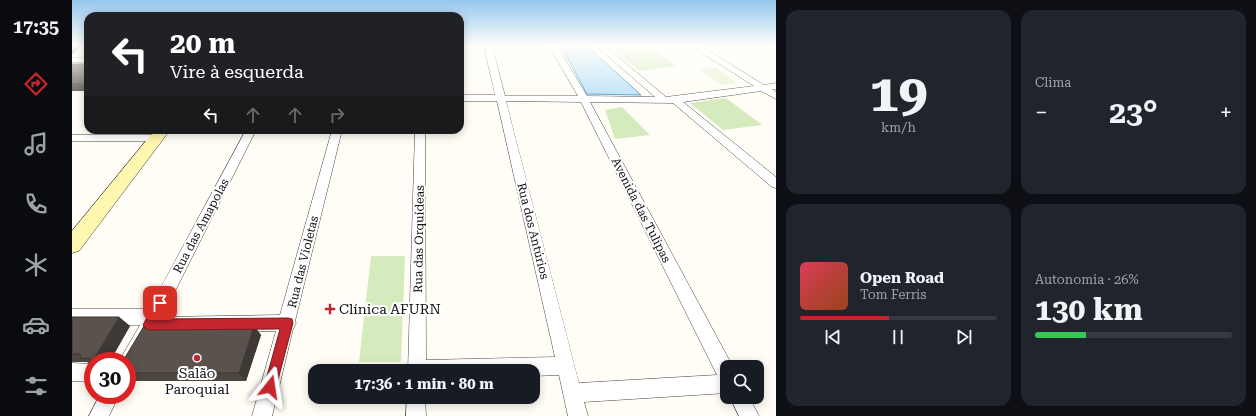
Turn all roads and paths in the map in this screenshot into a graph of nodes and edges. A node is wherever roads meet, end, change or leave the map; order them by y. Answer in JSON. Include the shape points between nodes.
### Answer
{"nodes":[{"id":1,"x":493,"y":65,"type":"edge"},
{"id":2,"x":564,"y":65,"type":"edge"},
{"id":3,"x":623,"y":65,"type":"edge"},
{"id":4,"x":726,"y":65,"type":"edge"},
{"id":5,"x":741,"y":65,"type":"edge"},
{"id":6,"x":776,"y":86,"type":"edge"},
{"id":7,"x":762,"y":88,"type":"junction"},
{"id":8,"x":776,"y":96,"type":"edge"},
{"id":9,"x":464,"y":98,"type":"edge"},
{"id":10,"x":501,"y":98,"type":"junction"},
{"id":11,"x":584,"y":99,"type":"junction"},
{"id":12,"x":664,"y":100,"type":"junction"},
{"id":13,"x":675,"y":100,"type":"junction"},
{"id":14,"x":160,"y":134,"type":"edge"},
{"id":15,"x":250,"y":134,"type":"edge"},
{"id":16,"x":336,"y":134,"type":"edge"},
{"id":17,"x":420,"y":134,"type":"edge"},
{"id":18,"x":72,"y":138,"type":"edge"},
{"id":19,"x":776,"y":184,"type":"edge"},
{"id":20,"x":72,"y":245,"type":"edge"},
{"id":21,"x":72,"y":317,"type":"edge"},
{"id":22,"x":151,"y":321,"type":"junction"},
{"id":23,"x":288,"y":323,"type":"junction"},
{"id":24,"x":133,"y":352,"type":"edge"},
{"id":25,"x":720,"y":361,"type":"edge"},
{"id":26,"x":417,"y":364,"type":"edge"},
{"id":27,"x":566,"y":366,"type":"junction"},
{"id":28,"x":540,"y":367,"type":"edge"},
{"id":29,"x":72,"y":372,"type":"edge"},
{"id":30,"x":84,"y":373,"type":"edge"},
{"id":31,"x":720,"y":384,"type":"edge"},
{"id":32,"x":572,"y":393,"type":"junction"},
{"id":33,"x":105,"y":404,"type":"edge"},
{"id":34,"x":416,"y":404,"type":"edge"},
{"id":35,"x":743,"y":404,"type":"edge"},
{"id":36,"x":99,"y":416,"type":"edge"},
{"id":37,"x":262,"y":416,"type":"edge"},
{"id":38,"x":416,"y":416,"type":"edge"},
{"id":39,"x":578,"y":416,"type":"edge"},
{"id":40,"x":749,"y":416,"type":"edge"}],
"edges":[{"from":1,"to":10,"type":"street","name":"Rua dos Antúrios"},
{"from":2,"to":11,"type":"street","name":"Avenida das Tulipas"},
{"from":3,"to":12,"type":"street"},
{"from":4,"to":7,"type":"street"},
{"from":5,"to":6,"type":"street"},
{"from":6,"to":7,"type":"street"},
{"from":7,"to":8,"type":"street"},
{"from":7,"to":13,"type":"street"},
{"from":9,"to":10,"type":"street"},
{"from":10,"to":11,"type":"street"},
{"from":10,"to":27,"type":"street","name":"Rua dos Antúrios"},
{"from":11,"to":12,"type":"street"},
{"from":11,"to":25,"type":"street","name":"Avenida das Tulipas"},
{"from":12,"to":13,"type":"street"},
{"from":13,"to":19,"type":"street"},
{"from":14,"to":18,"type":"street"},
{"from":14,"to":20,"type":"main road"},
{"from":15,"to":22,"type":"street","name":"Rua das Amapolas"},
{"from":16,"to":23,"type":"street","name":"Rua das Violetas"},
{"from":17,"to":26,"type":"street","name":"Rua das Orquídeas"},
{"from":21,"to":22,"type":"street"},
{"from":22,"to":23,"type":"street"},
{"from":22,"to":24,"type":"street","name":"Rua das Amapolas"},
{"from":23,"to":37,"type":"street","name":"Rua das Violetas"},
{"from":27,"to":28,"type":"street"},
{"from":27,"to":32,"type":"street","name":"Rua dos Antúrios"},
{"from":29,"to":30,"type":"street"},
{"from":31,"to":32,"type":"street"},
{"from":32,"to":39,"type":"street","name":"Rua dos Antúrios"},
{"from":33,"to":36,"type":"street"},
{"from":34,"to":38,"type":"street"},
{"from":35,"to":40,"type":"street"}]}
